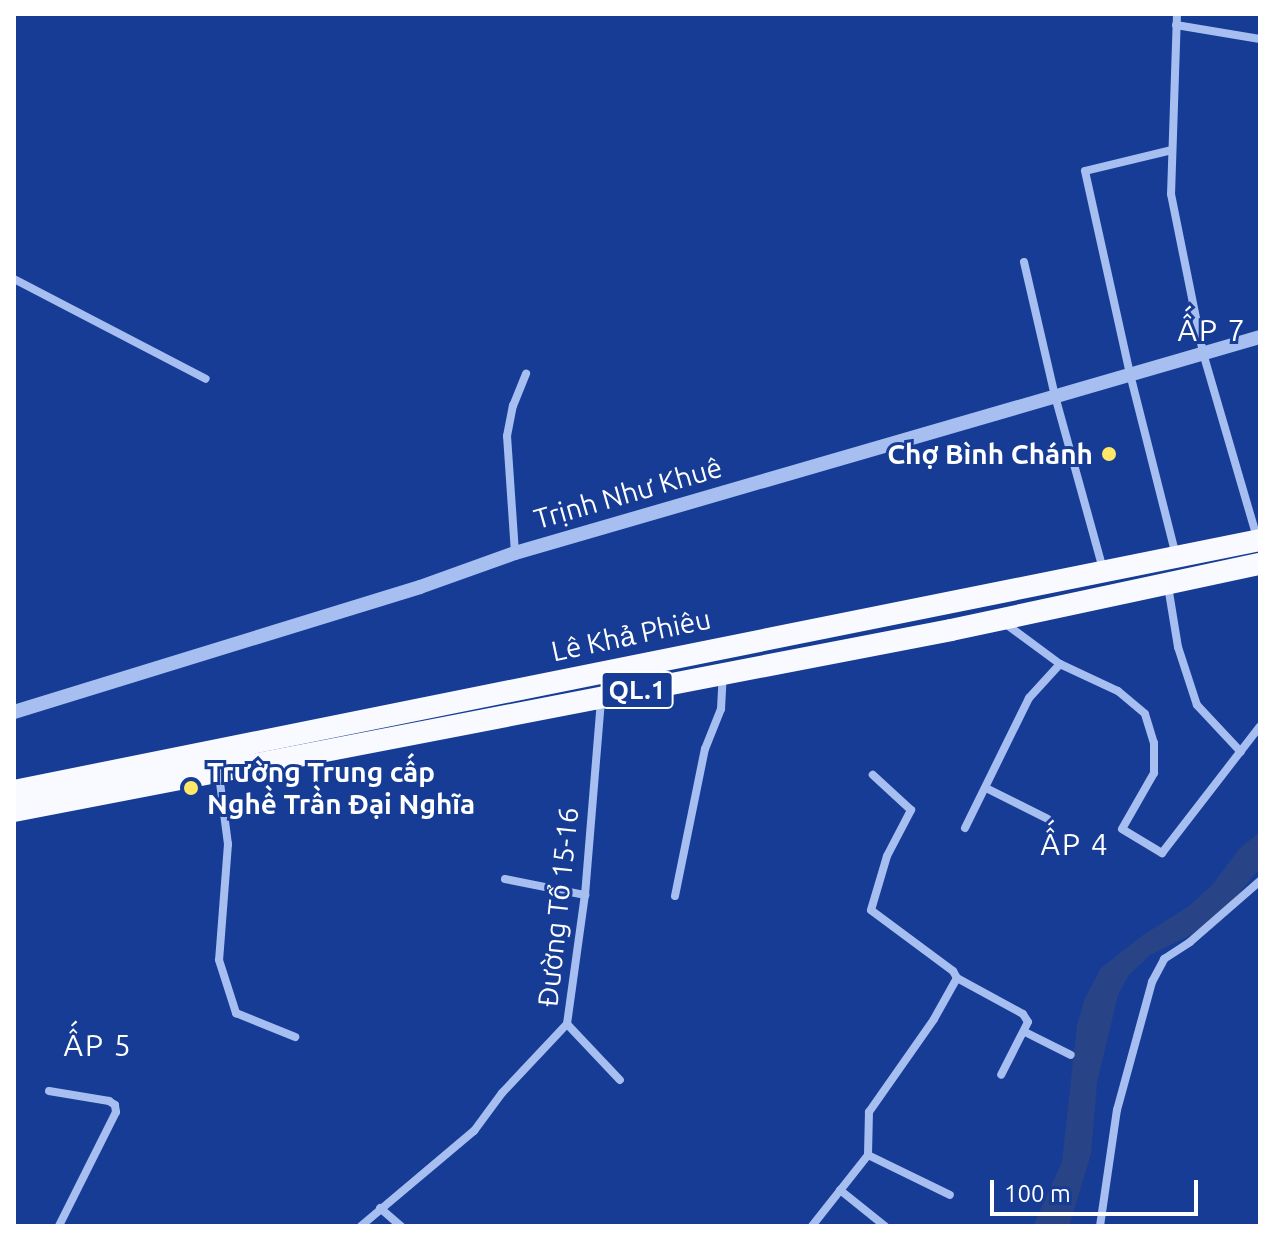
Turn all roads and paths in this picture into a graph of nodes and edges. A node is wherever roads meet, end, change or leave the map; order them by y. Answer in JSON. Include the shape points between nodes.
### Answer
{"nodes":[{"id":1,"x":1177,"y":14,"type":"edge"},
{"id":2,"x":1176,"y":25,"type":"junction"},
{"id":3,"x":1260,"y":39,"type":"edge"},
{"id":4,"x":1172,"y":150,"type":"junction"},
{"id":5,"x":1024,"y":262,"type":"dead end"},
{"id":6,"x":14,"y":279,"type":"edge"},
{"id":7,"x":1260,"y":337,"type":"edge"},
{"id":8,"x":1203,"y":353,"type":"junction"},
{"id":9,"x":526,"y":373,"type":"dead end"},
{"id":10,"x":1130,"y":374,"type":"junction"},
{"id":11,"x":206,"y":379,"type":"dead end"},
{"id":12,"x":1055,"y":396,"type":"junction"},
{"id":13,"x":1259,"y":541,"type":"edge"},
{"id":14,"x":515,"y":553,"type":"junction"},
{"id":15,"x":1176,"y":556,"type":"junction"},
{"id":16,"x":1260,"y":564,"type":"edge"},
{"id":17,"x":1104,"y":570,"type":"junction"},
{"id":18,"x":1167,"y":582,"type":"junction"},
{"id":19,"x":999,"y":619,"type":"junction"},
{"id":20,"x":1060,"y":664,"type":"junction"},
{"id":21,"x":723,"y":674,"type":"junction"},
{"id":22,"x":601,"y":696,"type":"junction"},
{"id":23,"x":14,"y":712,"type":"edge"},
{"id":24,"x":1260,"y":726,"type":"edge"},
{"id":25,"x":1241,"y":752,"type":"junction"},
{"id":26,"x":219,"y":774,"type":"junction"},
{"id":27,"x":873,"y":775,"type":"dead end"},
{"id":28,"x":986,"y":788,"type":"junction"},
{"id":29,"x":14,"y":791,"type":"edge"},
{"id":30,"x":14,"y":811,"type":"edge"},
{"id":31,"x":1048,"y":819,"type":"dead end"},
{"id":32,"x":965,"y":828,"type":"dead end"},
{"id":33,"x":505,"y":879,"type":"dead end"},
{"id":34,"x":1260,"y":881,"type":"edge"},
{"id":35,"x":585,"y":895,"type":"junction"},
{"id":36,"x":675,"y":896,"type":"dead end"},
{"id":37,"x":957,"y":978,"type":"junction"},
{"id":38,"x":567,"y":1024,"type":"junction"},
{"id":39,"x":1025,"y":1032,"type":"junction"},
{"id":40,"x":295,"y":1037,"type":"dead end"},
{"id":41,"x":1071,"y":1055,"type":"dead end"},
{"id":42,"x":1001,"y":1075,"type":"dead end"},
{"id":43,"x":620,"y":1080,"type":"dead end"},
{"id":44,"x":49,"y":1091,"type":"dead end"},
{"id":45,"x":868,"y":1155,"type":"junction"},
{"id":46,"x":840,"y":1190,"type":"junction"},
{"id":47,"x":950,"y":1195,"type":"dead end"},
{"id":48,"x":380,"y":1208,"type":"junction"},
{"id":49,"x":59,"y":1226,"type":"edge"},
{"id":50,"x":361,"y":1226,"type":"edge"},
{"id":51,"x":401,"y":1226,"type":"edge"},
{"id":52,"x":812,"y":1226,"type":"edge"},
{"id":53,"x":885,"y":1226,"type":"edge"},
{"id":54,"x":1100,"y":1226,"type":"edge"}],
"edges":[{"from":1,"to":2,"type":"street"},
{"from":2,"to":3,"type":"street"},
{"from":2,"to":4,"type":"street"},
{"from":4,"to":8,"type":"street","via":[[1171,194]]},
{"from":4,"to":10,"type":"street","via":[[1085,171]]},
{"from":5,"to":12,"type":"street"},
{"from":6,"to":11,"type":"street"},
{"from":7,"to":8,"type":"street","name":"Trịnh Như Khuê"},
{"from":8,"to":10,"type":"street","name":"Trịnh Như Khuê"},
{"from":8,"to":13,"type":"street"},
{"from":9,"to":14,"type":"street","via":[[507,436]]},
{"from":10,"to":12,"type":"street","name":"Trịnh Như Khuê"},
{"from":10,"to":15,"type":"street"},
{"from":12,"to":14,"type":"street","name":"Trịnh Như Khuê"},
{"from":12,"to":17,"type":"street"},
{"from":13,"to":15,"type":"highway","name":"Lê Khả Phiêu","number":"QL.1"},
{"from":14,"to":23,"type":"street","name":"Trịnh Như Khuê"},
{"from":15,"to":17,"type":"highway","name":"Lê Khả Phiêu","number":"QL.1"},
{"from":16,"to":18,"type":"highway","name":"Lê Khả Phiêu","number":"QL.1"},
{"from":17,"to":29,"type":"highway","name":"Lê Khả Phiêu","number":"QL.1"},
{"from":18,"to":19,"type":"highway","name":"Lê Khả Phiêu","number":"QL.1"},
{"from":18,"to":25,"type":"street","via":[[1178,647],[1197,705]]},
{"from":19,"to":20,"type":"street"},
{"from":19,"to":21,"type":"highway","name":"Lê Khả Phiêu","number":"QL.1"},
{"from":20,"to":25,"type":"street","via":[[1118,691],[1145,714],[1154,743],[1154,773],[1122,829],[1162,853]]},
{"from":20,"to":28,"type":"street","via":[[1029,698]]},
{"from":21,"to":22,"type":"highway","name":"Lê Khả Phiêu","number":"QL.1"},
{"from":21,"to":36,"type":"street","via":[[721,709],[705,749]]},
{"from":22,"to":26,"type":"highway","name":"Lê Khả Phiêu","number":"QL.1"},
{"from":22,"to":35,"type":"street","name":"Đường Tổ 15-16"},
{"from":24,"to":25,"type":"street"},
{"from":26,"to":30,"type":"highway","name":"Lê Khả Phiêu","number":"QL.1"},
{"from":26,"to":40,"type":"street","via":[[228,844],[219,960],[236,1013]]},
{"from":27,"to":37,"type":"street","via":[[911,810],[887,856],[871,910]]},
{"from":28,"to":31,"type":"street"},
{"from":28,"to":32,"type":"street"},
{"from":33,"to":35,"type":"street"},
{"from":34,"to":54,"type":"street","via":[[1164,959],[1152,982],[1117,1110]]},
{"from":35,"to":38,"type":"street","name":"Đường Tổ 15-16"},
{"from":37,"to":39,"type":"street","via":[[1023,1014],[1028,1022]]},
{"from":37,"to":45,"type":"street","via":[[869,1112]]},
{"from":38,"to":43,"type":"street"},
{"from":38,"to":48,"type":"street","name":"Đường Tổ 15-16","via":[[474,1131]]},
{"from":39,"to":41,"type":"street"},
{"from":39,"to":42,"type":"street"},
{"from":44,"to":49,"type":"street","via":[[109,1101],[116,1112]]},
{"from":45,"to":46,"type":"street"},
{"from":45,"to":47,"type":"street"},
{"from":46,"to":52,"type":"street"},
{"from":46,"to":53,"type":"street"},
{"from":48,"to":50,"type":"street","name":"Đường Tổ 15-16"},
{"from":48,"to":51,"type":"street"}]}
